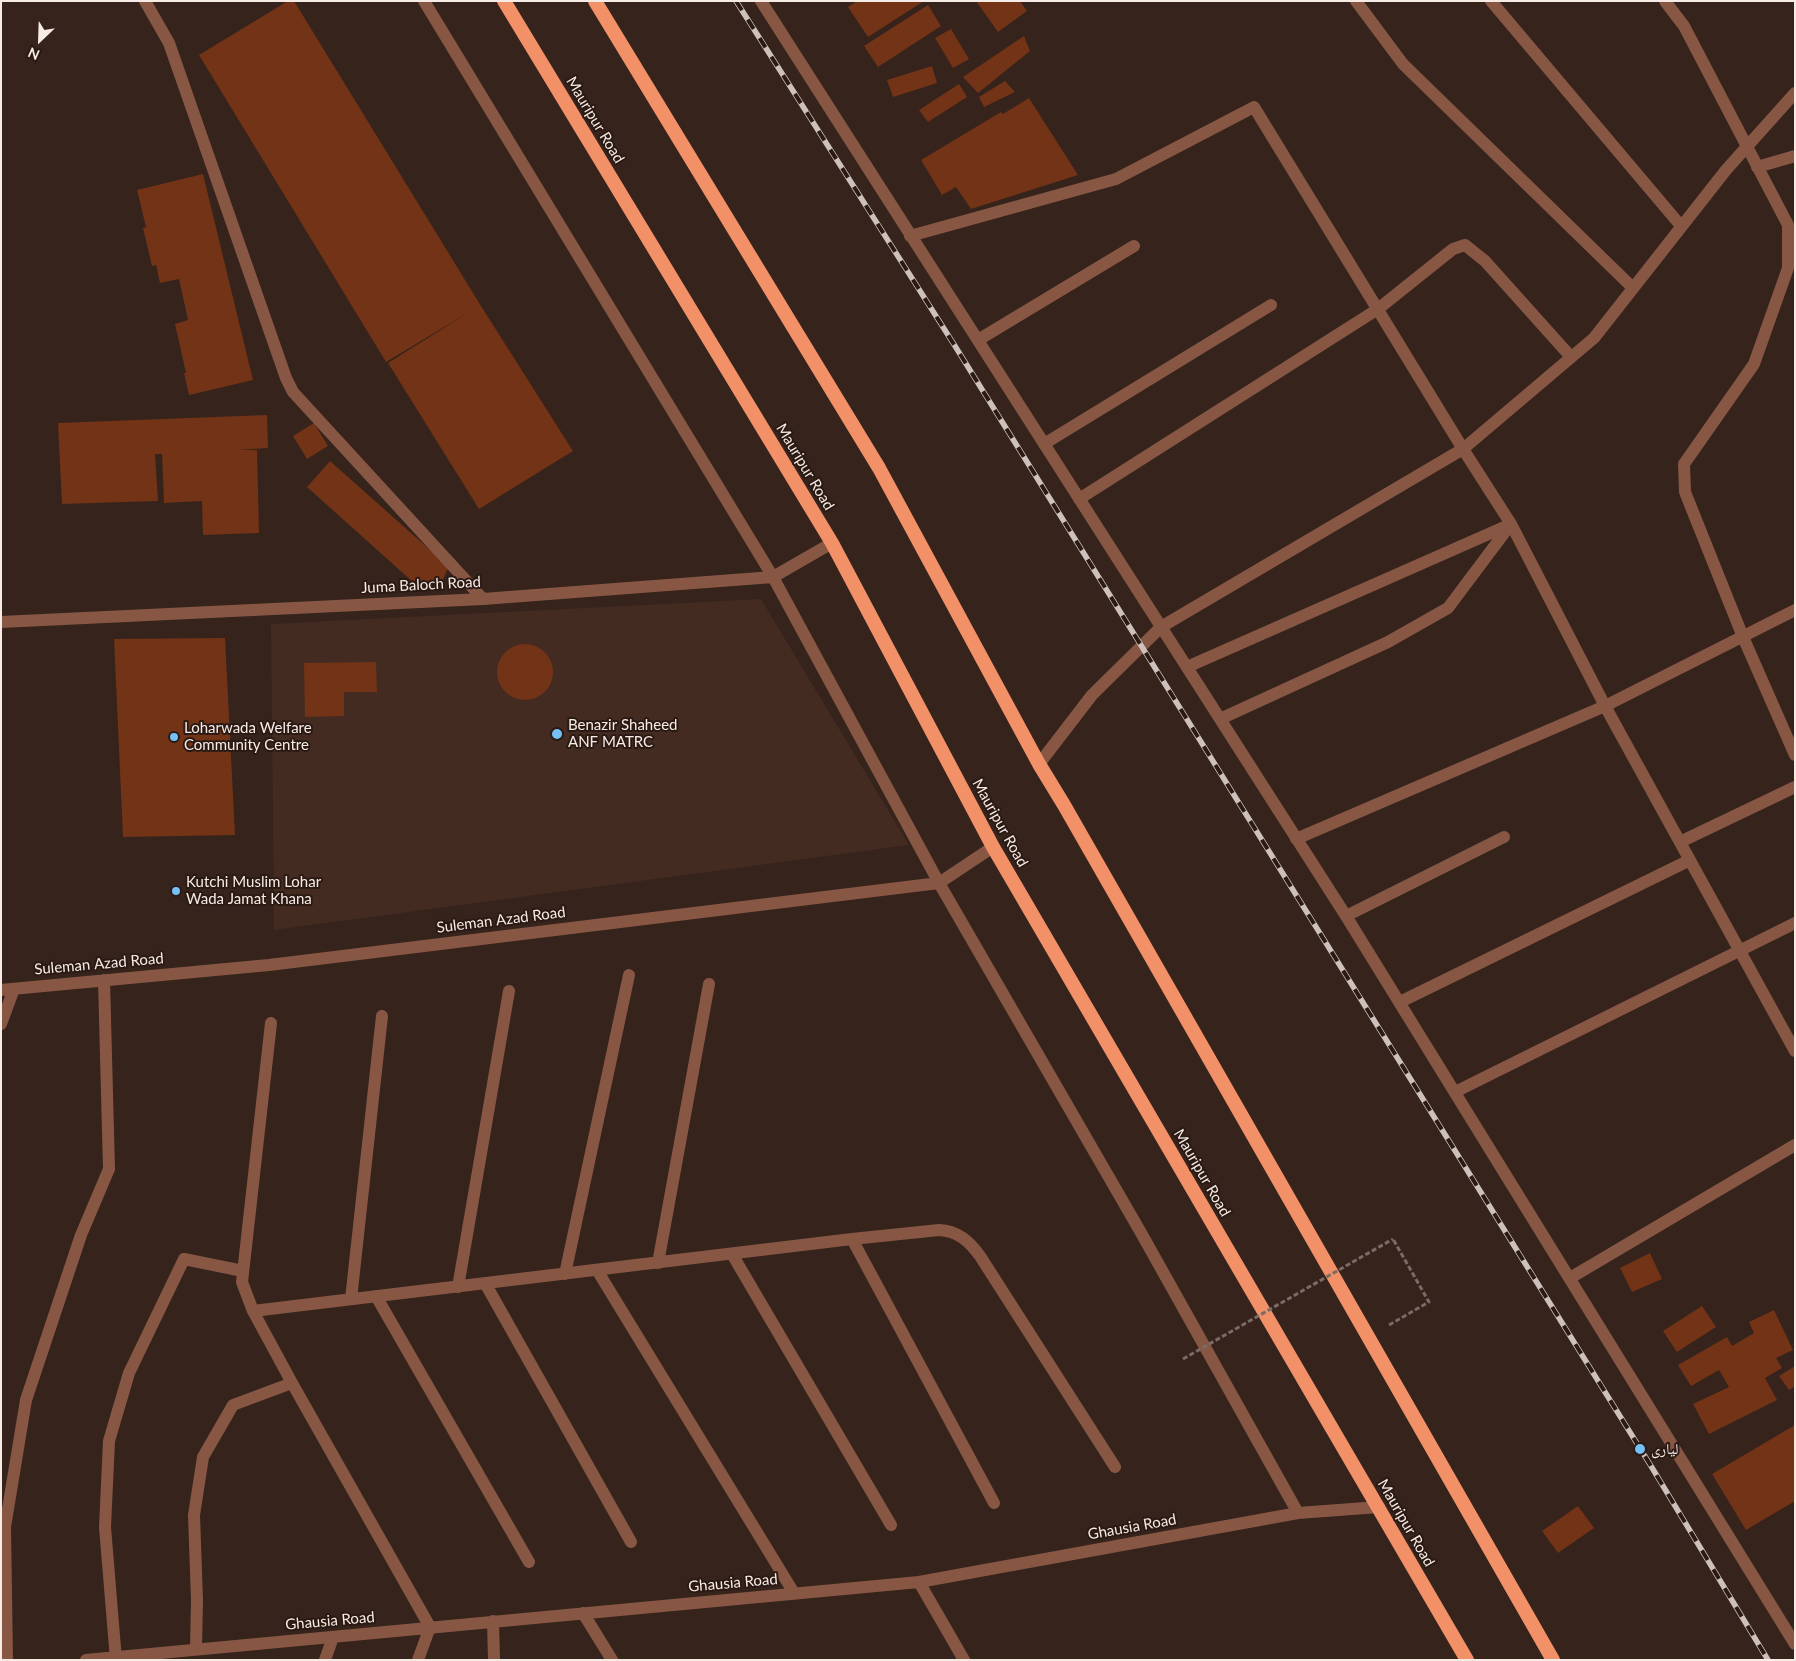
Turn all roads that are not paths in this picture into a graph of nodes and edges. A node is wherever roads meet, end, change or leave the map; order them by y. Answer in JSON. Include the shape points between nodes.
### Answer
{"nodes":[{"id":1,"x":145,"y":1,"type":"edge"},
{"id":2,"x":424,"y":1,"type":"edge"},
{"id":3,"x":504,"y":1,"type":"edge"},
{"id":4,"x":595,"y":1,"type":"edge"},
{"id":5,"x":761,"y":1,"type":"edge"},
{"id":6,"x":1356,"y":1,"type":"edge"},
{"id":7,"x":1491,"y":1,"type":"edge"},
{"id":8,"x":1665,"y":1,"type":"edge"},
{"id":9,"x":1795,"y":93,"type":"edge"},
{"id":10,"x":1746,"y":146,"type":"junction"},
{"id":11,"x":1795,"y":156,"type":"edge"},
{"id":12,"x":1757,"y":167,"type":"junction"},
{"id":13,"x":1682,"y":226,"type":"junction"},
{"id":14,"x":910,"y":236,"type":"junction"},
{"id":15,"x":1134,"y":246,"type":"dead end"},
{"id":16,"x":1633,"y":288,"type":"junction"},
{"id":17,"x":1271,"y":305,"type":"dead end"},
{"id":18,"x":1378,"y":309,"type":"junction"},
{"id":19,"x":978,"y":340,"type":"junction"},
{"id":20,"x":1571,"y":357,"type":"junction"},
{"id":21,"x":1044,"y":444,"type":"junction"},
{"id":22,"x":1462,"y":449,"type":"junction"},
{"id":23,"x":1079,"y":499,"type":"junction"},
{"id":24,"x":1511,"y":524,"type":"junction"},
{"id":25,"x":832,"y":543,"type":"junction"},
{"id":26,"x":773,"y":577,"type":"junction"},
{"id":27,"x":483,"y":599,"type":"junction"},
{"id":28,"x":1795,"y":610,"type":"edge"},
{"id":29,"x":1,"y":622,"type":"edge"},
{"id":30,"x":1161,"y":627,"type":"junction"},
{"id":31,"x":1743,"y":637,"type":"junction"},
{"id":32,"x":1186,"y":667,"type":"junction"},
{"id":33,"x":1604,"y":706,"type":"junction"},
{"id":34,"x":1220,"y":719,"type":"junction"},
{"id":35,"x":1795,"y":755,"type":"edge"},
{"id":36,"x":1039,"y":764,"type":"junction"},
{"id":37,"x":1795,"y":787,"type":"edge"},
{"id":38,"x":1504,"y":837,"type":"dead end"},
{"id":39,"x":1296,"y":839,"type":"junction"},
{"id":40,"x":1680,"y":842,"type":"junction"},
{"id":41,"x":993,"y":847,"type":"junction"},
{"id":42,"x":1690,"y":860,"type":"junction"},
{"id":43,"x":939,"y":883,"type":"junction"},
{"id":44,"x":1346,"y":916,"type":"junction"},
{"id":45,"x":1794,"y":925,"type":"edge"},
{"id":46,"x":1739,"y":950,"type":"junction"},
{"id":47,"x":629,"y":975,"type":"dead end"},
{"id":48,"x":104,"y":980,"type":"junction"},
{"id":49,"x":709,"y":984,"type":"dead end"},
{"id":50,"x":7,"y":989,"type":"edge"},
{"id":51,"x":509,"y":991,"type":"dead end"},
{"id":52,"x":1400,"y":1002,"type":"junction"},
{"id":53,"x":382,"y":1016,"type":"dead end"},
{"id":54,"x":271,"y":1023,"type":"dead end"},
{"id":55,"x":1,"y":1024,"type":"edge"},
{"id":56,"x":1795,"y":1051,"type":"edge"},
{"id":57,"x":1455,"y":1092,"type":"junction"},
{"id":58,"x":1795,"y":1145,"type":"edge"},
{"id":59,"x":852,"y":1239,"type":"junction"},
{"id":60,"x":732,"y":1254,"type":"junction"},
{"id":61,"x":658,"y":1263,"type":"junction"},
{"id":62,"x":597,"y":1270,"type":"junction"},
{"id":63,"x":243,"y":1271,"type":"junction"},
{"id":64,"x":565,"y":1274,"type":"junction"},
{"id":65,"x":1570,"y":1278,"type":"junction"},
{"id":66,"x":485,"y":1283,"type":"junction"},
{"id":67,"x":458,"y":1287,"type":"junction"},
{"id":68,"x":376,"y":1296,"type":"junction"},
{"id":69,"x":351,"y":1299,"type":"junction"},
{"id":70,"x":253,"y":1311,"type":"junction"},
{"id":71,"x":292,"y":1383,"type":"junction"},
{"id":72,"x":1115,"y":1467,"type":"dead end"},
{"id":73,"x":994,"y":1504,"type":"dead end"},
{"id":74,"x":1379,"y":1507,"type":"junction"},
{"id":75,"x":1298,"y":1513,"type":"junction"},
{"id":76,"x":891,"y":1525,"type":"dead end"},
{"id":77,"x":631,"y":1542,"type":"dead end"},
{"id":78,"x":529,"y":1562,"type":"dead end"},
{"id":79,"x":919,"y":1582,"type":"junction"},
{"id":80,"x":794,"y":1594,"type":"junction"},
{"id":81,"x":583,"y":1613,"type":"junction"},
{"id":82,"x":493,"y":1622,"type":"junction"},
{"id":83,"x":430,"y":1628,"type":"junction"},
{"id":84,"x":333,"y":1637,"type":"junction"},
{"id":85,"x":1793,"y":1637,"type":"edge"},
{"id":86,"x":196,"y":1649,"type":"junction"},
{"id":87,"x":214,"y":1654,"type":"edge"},
{"id":88,"x":116,"y":1658,"type":"edge"},
{"id":89,"x":7,"y":1660,"type":"edge"},
{"id":90,"x":86,"y":1660,"type":"edge"},
{"id":91,"x":325,"y":1660,"type":"edge"},
{"id":92,"x":418,"y":1660,"type":"edge"},
{"id":93,"x":494,"y":1660,"type":"edge"},
{"id":94,"x":612,"y":1660,"type":"edge"},
{"id":95,"x":964,"y":1660,"type":"edge"},
{"id":96,"x":1467,"y":1660,"type":"edge"},
{"id":97,"x":1553,"y":1660,"type":"edge"}],
"edges":[{"from":1,"to":27,"type":"street","via":[[169,43],[293,392]]},
{"from":2,"to":26,"type":"street"},
{"from":3,"to":25,"type":"highway","name":"Mauripur Road"},
{"from":4,"to":36,"type":"highway","via":[[879,468]]},
{"from":5,"to":14,"type":"street"},
{"from":6,"to":16,"type":"street","via":[[1404,64]]},
{"from":7,"to":13,"type":"street"},
{"from":8,"to":10,"type":"street","via":[[1684,26]]},
{"from":9,"to":10,"type":"street"},
{"from":10,"to":12,"type":"street"},
{"from":10,"to":13,"type":"street"},
{"from":11,"to":12,"type":"street"},
{"from":12,"to":31,"type":"street","via":[[1788,225],[1788,268],[1754,364],[1684,464],[1685,492]]},
{"from":13,"to":16,"type":"street"},
{"from":14,"to":18,"type":"street","via":[[1116,178],[1254,107]]},
{"from":14,"to":19,"type":"street"},
{"from":15,"to":19,"type":"street"},
{"from":16,"to":20,"type":"street","via":[[1594,338]]},
{"from":17,"to":21,"type":"street"},
{"from":18,"to":20,"type":"street","via":[[1453,249],[1465,246],[1485,262]]},
{"from":18,"to":22,"type":"street"},
{"from":18,"to":23,"type":"street"},
{"from":19,"to":21,"type":"street"},
{"from":20,"to":22,"type":"street"},
{"from":21,"to":23,"type":"street"},
{"from":22,"to":24,"type":"street"},
{"from":22,"to":30,"type":"street"},
{"from":23,"to":30,"type":"street"},
{"from":24,"to":32,"type":"street"},
{"from":24,"to":33,"type":"street"},
{"from":24,"to":34,"type":"street","via":[[1448,608],[1388,642]]},
{"from":25,"to":26,"type":"street","name":"Juma Baloch Road"},
{"from":25,"to":41,"type":"highway","name":"Mauripur Road"},
{"from":26,"to":27,"type":"street","name":"Juma Baloch Road"},
{"from":26,"to":43,"type":"street"},
{"from":27,"to":29,"type":"street","name":"Juma Baloch Road"},
{"from":28,"to":31,"type":"street"},
{"from":30,"to":32,"type":"street"},
{"from":30,"to":36,"type":"street","via":[[1092,695]]},
{"from":31,"to":33,"type":"street"},
{"from":31,"to":35,"type":"street"},
{"from":32,"to":34,"type":"street"},
{"from":33,"to":39,"type":"street"},
{"from":33,"to":40,"type":"street"},
{"from":34,"to":39,"type":"street"},
{"from":36,"to":97,"type":"highway"},
{"from":37,"to":40,"type":"street"},
{"from":38,"to":44,"type":"street"},
{"from":39,"to":44,"type":"street"},
{"from":40,"to":42,"type":"street"},
{"from":41,"to":43,"type":"street","name":"Suleman Azad Road"},
{"from":41,"to":74,"type":"highway","name":"Mauripur Road"},
{"from":42,"to":46,"type":"street"},
{"from":42,"to":52,"type":"street"},
{"from":43,"to":48,"type":"street","name":"Suleman Azad Road","via":[[268,965]]},
{"from":43,"to":75,"type":"street"},
{"from":44,"to":52,"type":"street"},
{"from":45,"to":46,"type":"street"},
{"from":46,"to":56,"type":"street"},
{"from":46,"to":57,"type":"street"},
{"from":47,"to":64,"type":"street"},
{"from":48,"to":50,"type":"street","name":"Suleman Azad Road"},
{"from":48,"to":89,"type":"street","via":[[109,1169],[81,1235],[26,1400],[5,1527]]},
{"from":49,"to":61,"type":"street"},
{"from":50,"to":55,"type":"street"},
{"from":51,"to":67,"type":"street"},
{"from":52,"to":57,"type":"street"},
{"from":53,"to":69,"type":"street"},
{"from":54,"to":63,"type":"street"},
{"from":57,"to":65,"type":"street"},
{"from":58,"to":65,"type":"street"},
{"from":59,"to":60,"type":"street"},
{"from":59,"to":72,"type":"street","via":[[939,1230],[961,1235],[980,1256]]},
{"from":59,"to":73,"type":"street"},
{"from":60,"to":61,"type":"street"},
{"from":60,"to":76,"type":"street"},
{"from":61,"to":62,"type":"street"},
{"from":62,"to":64,"type":"street"},
{"from":62,"to":80,"type":"street"},
{"from":63,"to":70,"type":"street","via":[[242,1282]]},
{"from":63,"to":88,"type":"street","via":[[184,1258],[129,1373],[109,1441],[105,1527]]},
{"from":64,"to":66,"type":"street"},
{"from":65,"to":85,"type":"street"},
{"from":66,"to":67,"type":"street"},
{"from":66,"to":77,"type":"street"},
{"from":67,"to":68,"type":"street"},
{"from":68,"to":69,"type":"street"},
{"from":68,"to":78,"type":"street"},
{"from":69,"to":70,"type":"street"},
{"from":70,"to":71,"type":"street"},
{"from":71,"to":83,"type":"street"},
{"from":71,"to":86,"type":"street","via":[[233,1405],[204,1457],[194,1515]]},
{"from":74,"to":75,"type":"street","name":"Ghausia Road"},
{"from":74,"to":96,"type":"highway","name":"Mauripur Road"},
{"from":75,"to":79,"type":"street","name":"Ghausia Road"},
{"from":79,"to":80,"type":"street","name":"Ghausia Road"},
{"from":79,"to":95,"type":"street"},
{"from":80,"to":81,"type":"street","name":"Ghausia Road"},
{"from":81,"to":82,"type":"street","name":"Ghausia Road"},
{"from":81,"to":94,"type":"street"},
{"from":82,"to":83,"type":"street","name":"Ghausia Road"},
{"from":82,"to":93,"type":"street"},
{"from":83,"to":84,"type":"street","name":"Ghausia Road"},
{"from":83,"to":92,"type":"street"},
{"from":84,"to":87,"type":"street","name":"Ghausia Road"},
{"from":84,"to":91,"type":"street"},
{"from":86,"to":87,"type":"street","name":"Ghausia Road"},
{"from":86,"to":88,"type":"street","name":"Ghausia Road"},
{"from":88,"to":90,"type":"street","name":"Ghausia Road"}]}
